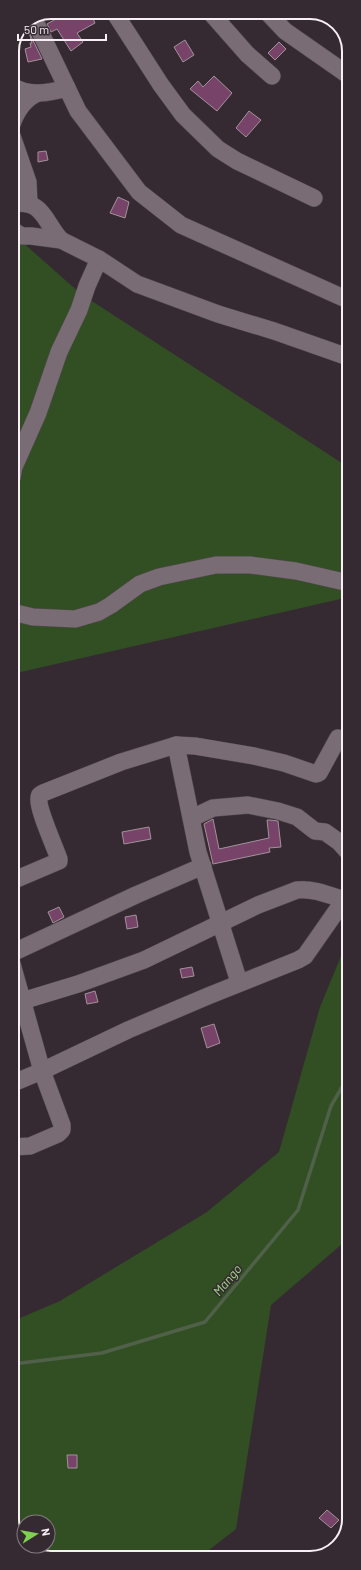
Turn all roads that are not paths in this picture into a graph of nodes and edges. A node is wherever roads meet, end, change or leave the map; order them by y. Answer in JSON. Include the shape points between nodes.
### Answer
{"nodes":[{"id":1,"x":118,"y":19,"type":"edge"},
{"id":2,"x":216,"y":19,"type":"edge"},
{"id":3,"x":274,"y":19,"type":"edge"},
{"id":4,"x":37,"y":22,"type":"edge"},
{"id":5,"x":342,"y":71,"type":"edge"},
{"id":6,"x":272,"y":76,"type":"dead end"},
{"id":7,"x":67,"y":88,"type":"junction"},
{"id":8,"x":19,"y":90,"type":"edge"},
{"id":9,"x":38,"y":93,"type":"junction"},
{"id":10,"x":19,"y":108,"type":"edge"},
{"id":11,"x":19,"y":156,"type":"edge"},
{"id":12,"x":314,"y":198,"type":"dead end"},
{"id":13,"x":19,"y":202,"type":"edge"},
{"id":14,"x":29,"y":203,"type":"junction"},
{"id":15,"x":19,"y":234,"type":"edge"},
{"id":16,"x":31,"y":236,"type":"junction"},
{"id":17,"x":19,"y":239,"type":"edge"},
{"id":18,"x":61,"y":240,"type":"junction"},
{"id":19,"x":99,"y":258,"type":"junction"},
{"id":20,"x":342,"y":297,"type":"edge"},
{"id":21,"x":342,"y":355,"type":"edge"},
{"id":22,"x":19,"y":456,"type":"edge"},
{"id":23,"x":342,"y":582,"type":"edge"},
{"id":24,"x":19,"y":614,"type":"edge"},
{"id":25,"x":342,"y":740,"type":"edge"},
{"id":26,"x":176,"y":745,"type":"junction"},
{"id":27,"x":192,"y":818,"type":"junction"},
{"id":28,"x":342,"y":845,"type":"edge"},
{"id":29,"x":203,"y":866,"type":"junction"},
{"id":30,"x":19,"y":878,"type":"edge"},
{"id":31,"x":342,"y":896,"type":"edge"},
{"id":32,"x":342,"y":902,"type":"edge"},
{"id":33,"x":221,"y":923,"type":"junction"},
{"id":34,"x":19,"y":950,"type":"edge"},
{"id":35,"x":239,"y":982,"type":"junction"},
{"id":36,"x":19,"y":990,"type":"edge"},
{"id":37,"x":22,"y":1001,"type":"junction"},
{"id":38,"x":42,"y":1071,"type":"junction"},
{"id":39,"x":19,"y":1081,"type":"edge"},
{"id":40,"x":19,"y":1147,"type":"edge"}],
"edges":[{"from":1,"to":12,"type":"street","via":[[174,103],[218,149],[237,161]]},
{"from":2,"to":6,"type":"street","via":[[247,54]]},
{"from":3,"to":5,"type":"street","via":[[285,31]]},
{"from":4,"to":7,"type":"street"},
{"from":7,"to":9,"type":"street"},
{"from":7,"to":20,"type":"street","via":[[78,111],[140,192],[181,225]]},
{"from":8,"to":9,"type":"street"},
{"from":9,"to":10,"type":"street"},
{"from":11,"to":14,"type":"street","via":[[28,182]]},
{"from":13,"to":14,"type":"street"},
{"from":14,"to":18,"type":"street","via":[[45,215]]},
{"from":15,"to":16,"type":"street"},
{"from":16,"to":17,"type":"street"},
{"from":16,"to":18,"type":"street"},
{"from":18,"to":19,"type":"street"},
{"from":19,"to":21,"type":"street","via":[[137,284]]},
{"from":19,"to":22,"type":"street"},
{"from":23,"to":24,"type":"street","via":[[296,571],[216,564],[140,584],[99,612],[75,619]]},
{"from":25,"to":26,"type":"street","via":[[338,738],[316,774],[254,756]]},
{"from":26,"to":27,"type":"street"},
{"from":26,"to":30,"type":"street","via":[[121,762],[40,795],[38,799],[59,861]]},
{"from":27,"to":28,"type":"street","via":[[213,808],[248,805],[297,817],[314,831],[324,832]]},
{"from":27,"to":29,"type":"street"},
{"from":29,"to":33,"type":"street"},
{"from":29,"to":34,"type":"street"},
{"from":31,"to":33,"type":"street","via":[[297,890]]},
{"from":32,"to":35,"type":"street","via":[[305,956]]},
{"from":33,"to":35,"type":"street"},
{"from":33,"to":37,"type":"street","via":[[185,942],[117,971]]},
{"from":35,"to":38,"type":"street"},
{"from":36,"to":37,"type":"street"},
{"from":37,"to":38,"type":"street"},
{"from":38,"to":39,"type":"street"},
{"from":38,"to":40,"type":"street","via":[[62,1130],[30,1146]]}]}
